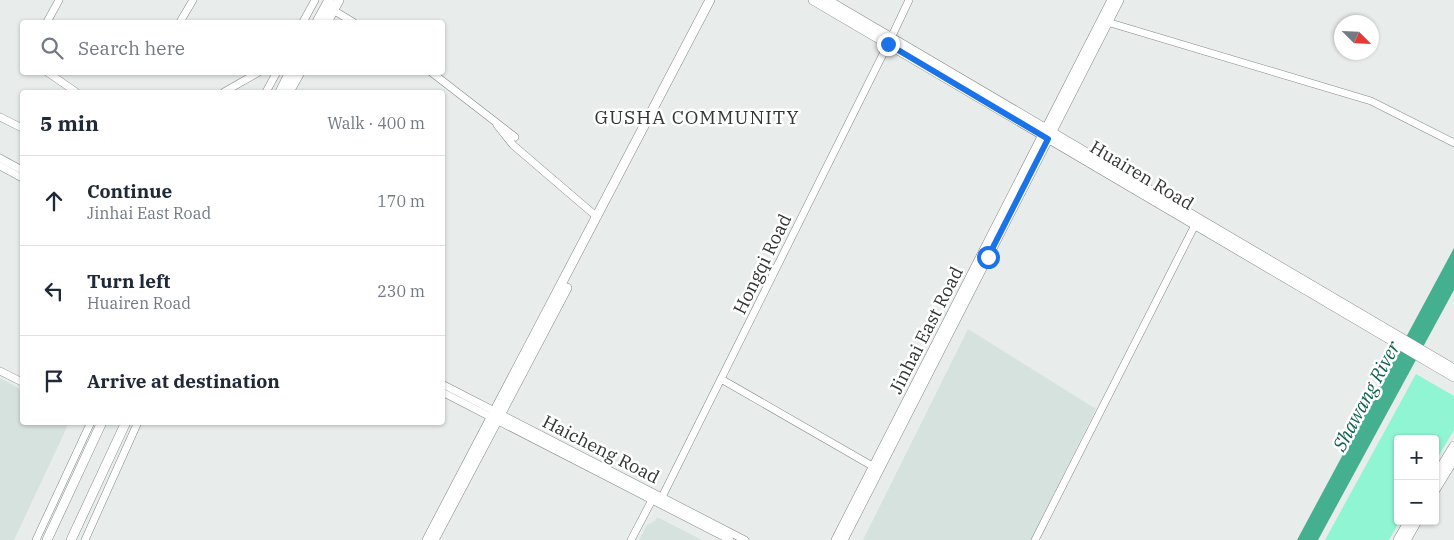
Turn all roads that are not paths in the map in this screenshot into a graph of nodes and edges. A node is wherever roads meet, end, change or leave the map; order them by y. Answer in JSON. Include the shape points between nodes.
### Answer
{"nodes":[{"id":1,"x":60,"y":0,"type":"edge"},
{"id":2,"x":193,"y":0,"type":"edge"},
{"id":3,"x":314,"y":0,"type":"edge"},
{"id":4,"x":339,"y":0,"type":"edge"},
{"id":5,"x":710,"y":0,"type":"edge"},
{"id":6,"x":716,"y":0,"type":"edge"},
{"id":7,"x":813,"y":0,"type":"edge"},
{"id":8,"x":827,"y":0,"type":"edge"},
{"id":9,"x":909,"y":0,"type":"edge"},
{"id":10,"x":1112,"y":0,"type":"edge"},
{"id":11,"x":1119,"y":0,"type":"edge"},
{"id":12,"x":329,"y":6,"type":"edge"},
{"id":13,"x":48,"y":20,"type":"edge"},
{"id":14,"x":181,"y":20,"type":"edge"},
{"id":15,"x":304,"y":20,"type":"edge"},
{"id":16,"x":318,"y":20,"type":"edge"},
{"id":17,"x":327,"y":20,"type":"edge"},
{"id":18,"x":350,"y":20,"type":"edge"},
{"id":19,"x":1107,"y":22,"type":"junction"},
{"id":20,"x":890,"y":41,"type":"junction"},
{"id":21,"x":50,"y":75,"type":"edge"},
{"id":22,"x":254,"y":75,"type":"edge"},
{"id":23,"x":274,"y":75,"type":"edge"},
{"id":24,"x":288,"y":75,"type":"edge"},
{"id":25,"x":298,"y":75,"type":"edge"},
{"id":26,"x":435,"y":75,"type":"edge"},
{"id":27,"x":73,"y":90,"type":"edge"},
{"id":28,"x":228,"y":90,"type":"edge"},
{"id":29,"x":267,"y":90,"type":"edge"},
{"id":30,"x":281,"y":90,"type":"edge"},
{"id":31,"x":291,"y":90,"type":"edge"},
{"id":32,"x":0,"y":116,"type":"edge"},
{"id":33,"x":497,"y":125,"type":"junction"},
{"id":34,"x":20,"y":127,"type":"edge"},
{"id":35,"x":1047,"y":134,"type":"junction"},
{"id":36,"x":515,"y":138,"type":"dead end"},
{"id":37,"x":1454,"y":142,"type":"edge"},
{"id":38,"x":0,"y":158,"type":"edge"},
{"id":39,"x":0,"y":166,"type":"edge"},
{"id":40,"x":20,"y":169,"type":"edge"},
{"id":41,"x":20,"y":177,"type":"edge"},
{"id":42,"x":597,"y":217,"type":"junction"},
{"id":43,"x":1195,"y":226,"type":"junction"},
{"id":44,"x":1454,"y":369,"type":"edge"},
{"id":45,"x":0,"y":371,"type":"edge"},
{"id":46,"x":1454,"y":378,"type":"edge"},
{"id":47,"x":721,"y":379,"type":"junction"},
{"id":48,"x":20,"y":381,"type":"edge"},
{"id":49,"x":445,"y":386,"type":"edge"},
{"id":50,"x":445,"y":393,"type":"edge"},
{"id":51,"x":496,"y":416,"type":"junction"},
{"id":52,"x":91,"y":425,"type":"edge"},
{"id":53,"x":125,"y":425,"type":"edge"},
{"id":54,"x":137,"y":425,"type":"edge"},
{"id":55,"x":100,"y":427,"type":"edge"},
{"id":56,"x":1454,"y":446,"type":"edge"},
{"id":57,"x":1454,"y":459,"type":"edge"},
{"id":58,"x":874,"y":468,"type":"junction"},
{"id":59,"x":1439,"y":471,"type":"edge"},
{"id":60,"x":1439,"y":483,"type":"edge"},
{"id":61,"x":662,"y":498,"type":"junction"},
{"id":62,"x":652,"y":500,"type":"junction"},
{"id":63,"x":1407,"y":525,"type":"edge"},
{"id":64,"x":1415,"y":525,"type":"edge"},
{"id":65,"x":36,"y":540,"type":"edge"},
{"id":66,"x":47,"y":540,"type":"edge"},
{"id":67,"x":71,"y":540,"type":"edge"},
{"id":68,"x":85,"y":540,"type":"edge"},
{"id":69,"x":427,"y":540,"type":"edge"},
{"id":70,"x":434,"y":540,"type":"edge"},
{"id":71,"x":631,"y":540,"type":"edge"},
{"id":72,"x":730,"y":540,"type":"edge"},
{"id":73,"x":745,"y":540,"type":"edge"},
{"id":74,"x":836,"y":540,"type":"edge"},
{"id":75,"x":844,"y":540,"type":"edge"},
{"id":76,"x":1035,"y":540,"type":"edge"},
{"id":77,"x":1398,"y":540,"type":"edge"},
{"id":78,"x":1406,"y":540,"type":"edge"}],
"edges":[{"from":1,"to":13,"type":"street"},
{"from":2,"to":14,"type":"street"},
{"from":3,"to":12,"type":"street"},
{"from":3,"to":15,"type":"street"},
{"from":4,"to":12,"type":"main road"},
{"from":5,"to":42,"type":"main road"},
{"from":6,"to":51,"type":"main road"},
{"from":7,"to":20,"type":"main road","name":"Huairen Road"},
{"from":8,"to":20,"type":"main road","name":"Huairen Road"},
{"from":9,"to":20,"type":"street","name":"Hongqi Road"},
{"from":10,"to":35,"type":"main road","name":"Jinhai East Road"},
{"from":11,"to":19,"type":"main road","name":"Jinhai East Road"},
{"from":12,"to":16,"type":"main road"},
{"from":12,"to":17,"type":"main road"},
{"from":12,"to":18,"type":"street"},
{"from":19,"to":35,"type":"main road","name":"Jinhai East Road"},
{"from":19,"to":37,"type":"street","via":[[1371,101]]},
{"from":20,"to":35,"type":"main road","name":"Huairen Road"},
{"from":20,"to":47,"type":"street","name":"Hongqi Road"},
{"from":21,"to":27,"type":"street"},
{"from":22,"to":28,"type":"street"},
{"from":23,"to":29,"type":"street"},
{"from":24,"to":30,"type":"main road"},
{"from":25,"to":31,"type":"main road"},
{"from":26,"to":33,"type":"street"},
{"from":32,"to":34,"type":"street"},
{"from":33,"to":36,"type":"street"},
{"from":33,"to":42,"type":"street","via":[[513,145]]},
{"from":35,"to":43,"type":"main road","name":"Huairen Road"},
{"from":35,"to":44,"type":"main road","name":"Huairen Road"},
{"from":35,"to":58,"type":"main road","name":"Jinhai East Road"},
{"from":35,"to":75,"type":"main road","name":"Jinhai East Road"},
{"from":38,"to":40,"type":"street"},
{"from":39,"to":41,"type":"street"},
{"from":42,"to":51,"type":"main road"},
{"from":43,"to":46,"type":"main road","name":"Huairen Road"},
{"from":43,"to":76,"type":"street"},
{"from":45,"to":48,"type":"street"},
{"from":47,"to":58,"type":"street"},
{"from":47,"to":61,"type":"street","name":"Hongqi Road"},
{"from":49,"to":51,"type":"street","name":"Haicheng Road"},
{"from":50,"to":51,"type":"street","name":"Haicheng Road"},
{"from":51,"to":61,"type":"street","name":"Haicheng Road"},
{"from":51,"to":62,"type":"street","name":"Haicheng Road"},
{"from":51,"to":69,"type":"main road"},
{"from":51,"to":70,"type":"main road"},
{"from":52,"to":65,"type":"street"},
{"from":53,"to":67,"type":"main road"},
{"from":54,"to":68,"type":"street"},
{"from":55,"to":66,"type":"main road"},
{"from":56,"to":59,"type":"main road"},
{"from":57,"to":60,"type":"main road"},
{"from":58,"to":74,"type":"main road","name":"Jinhai East Road"},
{"from":61,"to":73,"type":"street","name":"Haicheng Road"},
{"from":62,"to":71,"type":"street"},
{"from":62,"to":72,"type":"street","name":"Haicheng Road"},
{"from":63,"to":77,"type":"main road"},
{"from":64,"to":78,"type":"main road"}]}
